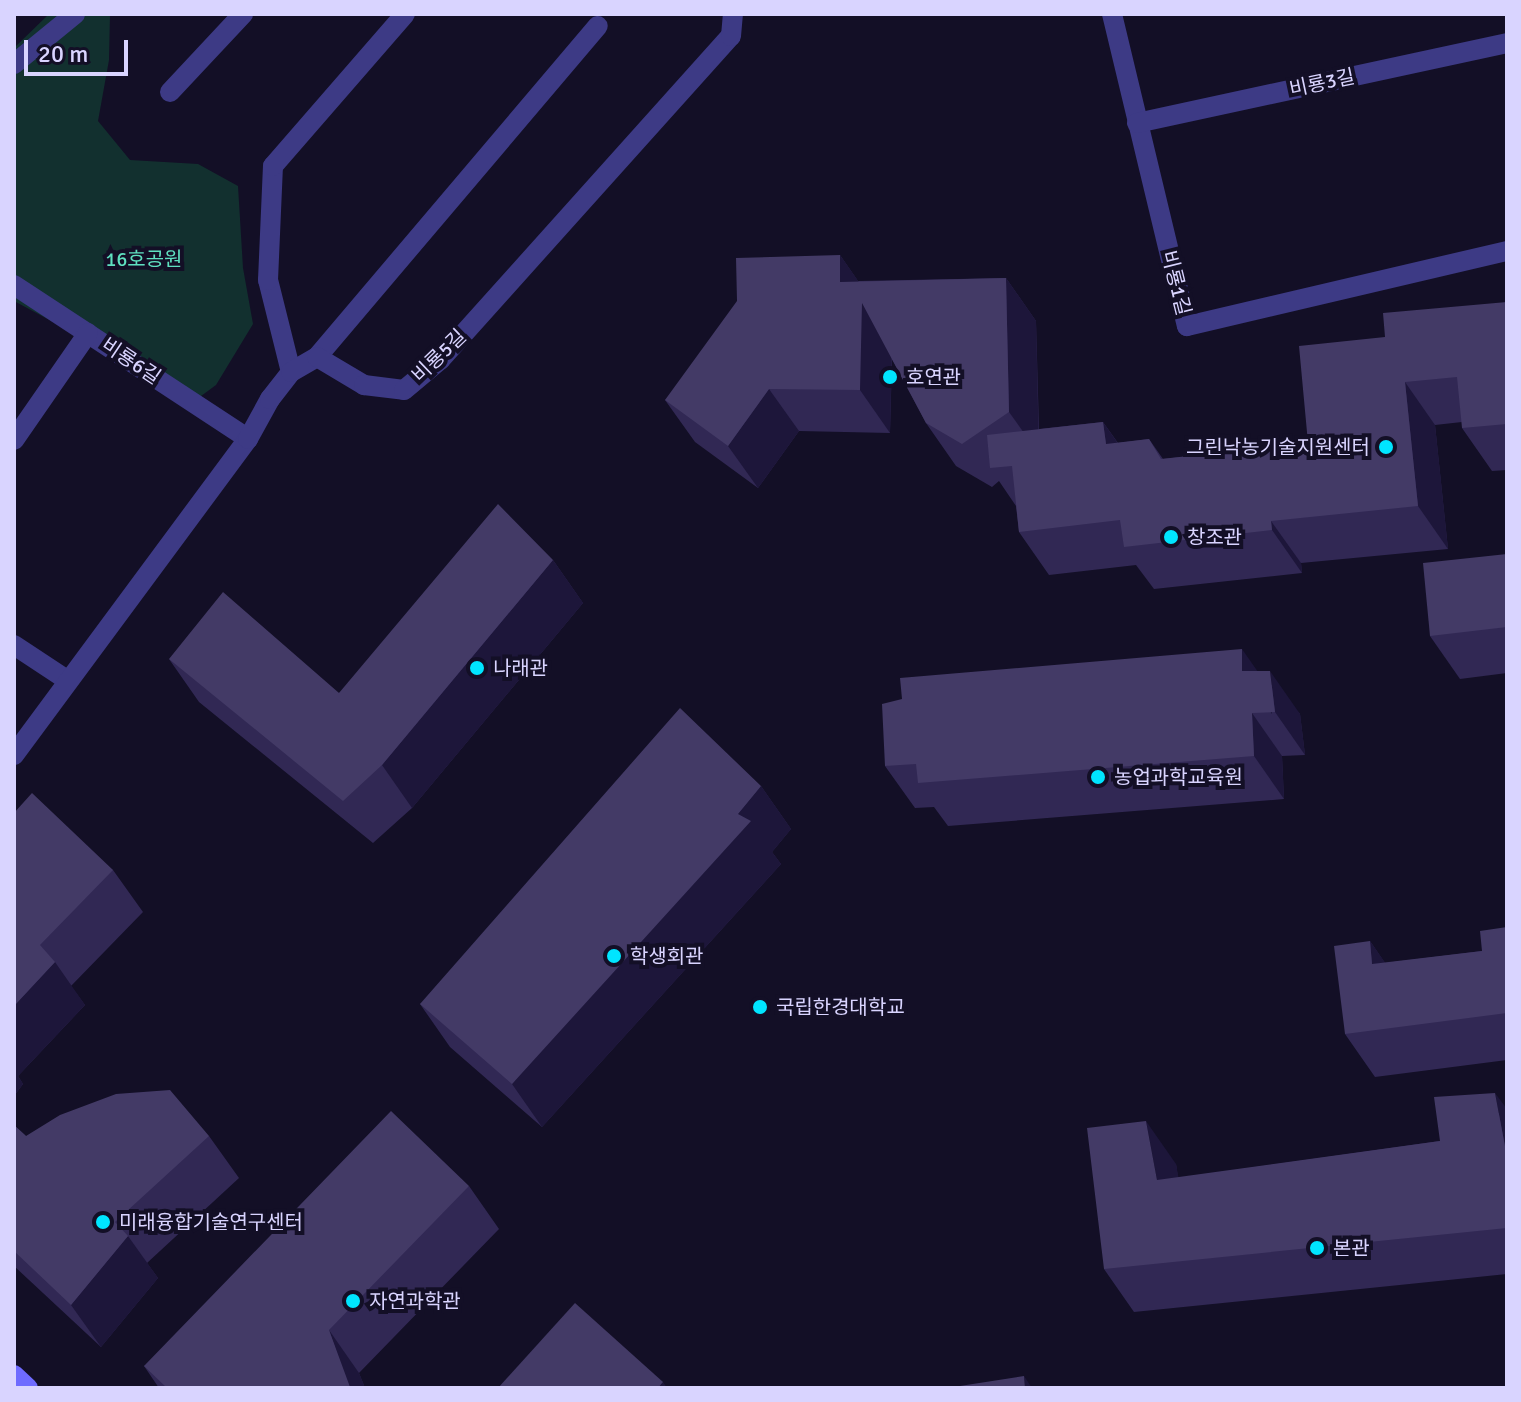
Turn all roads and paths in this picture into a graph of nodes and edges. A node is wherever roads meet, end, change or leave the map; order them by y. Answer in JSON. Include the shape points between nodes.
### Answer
{"nodes":[{"id":1,"x":75,"y":14,"type":"edge"},
{"id":2,"x":243,"y":14,"type":"edge"},
{"id":3,"x":405,"y":14,"type":"edge"},
{"id":4,"x":733,"y":14,"type":"edge"},
{"id":5,"x":1112,"y":14,"type":"edge"},
{"id":6,"x":598,"y":26,"type":"dead end"},
{"id":7,"x":1507,"y":43,"type":"edge"},
{"id":8,"x":14,"y":64,"type":"edge"},
{"id":9,"x":170,"y":92,"type":"dead end"},
{"id":10,"x":1137,"y":123,"type":"junction"},
{"id":11,"x":1507,"y":251,"type":"edge"},
{"id":12,"x":14,"y":285,"type":"edge"},
{"id":13,"x":88,"y":333,"type":"junction"},
{"id":14,"x":317,"y":357,"type":"junction"},
{"id":15,"x":291,"y":372,"type":"junction"},
{"id":16,"x":248,"y":439,"type":"junction"},
{"id":17,"x":14,"y":440,"type":"edge"},
{"id":18,"x":14,"y":645,"type":"edge"},
{"id":19,"x":67,"y":680,"type":"junction"},
{"id":20,"x":14,"y":755,"type":"edge"},
{"id":21,"x":14,"y":1375,"type":"edge"},
{"id":22,"x":28,"y":1388,"type":"edge"}],
"edges":[{"from":1,"to":8,"type":"street"},
{"from":2,"to":9,"type":"street"},
{"from":3,"to":15,"type":"street","via":[[273,166],[268,280]]},
{"from":4,"to":14,"type":"street","name":"비룡5길","via":[[731,36],[440,360],[404,390],[364,385]]},
{"from":5,"to":10,"type":"street","name":"비룡1길"},
{"from":6,"to":14,"type":"street"},
{"from":7,"to":10,"type":"street","name":"비룡3길"},
{"from":10,"to":11,"type":"street","name":"비룡1길","via":[[1187,326]]},
{"from":12,"to":13,"type":"street","name":"비룡6길"},
{"from":13,"to":16,"type":"street","name":"비룡6길"},
{"from":13,"to":17,"type":"street"},
{"from":14,"to":15,"type":"street"},
{"from":15,"to":16,"type":"street"},
{"from":16,"to":19,"type":"street"},
{"from":18,"to":19,"type":"street"},
{"from":19,"to":20,"type":"street"},
{"from":21,"to":22,"type":"main road"}]}
